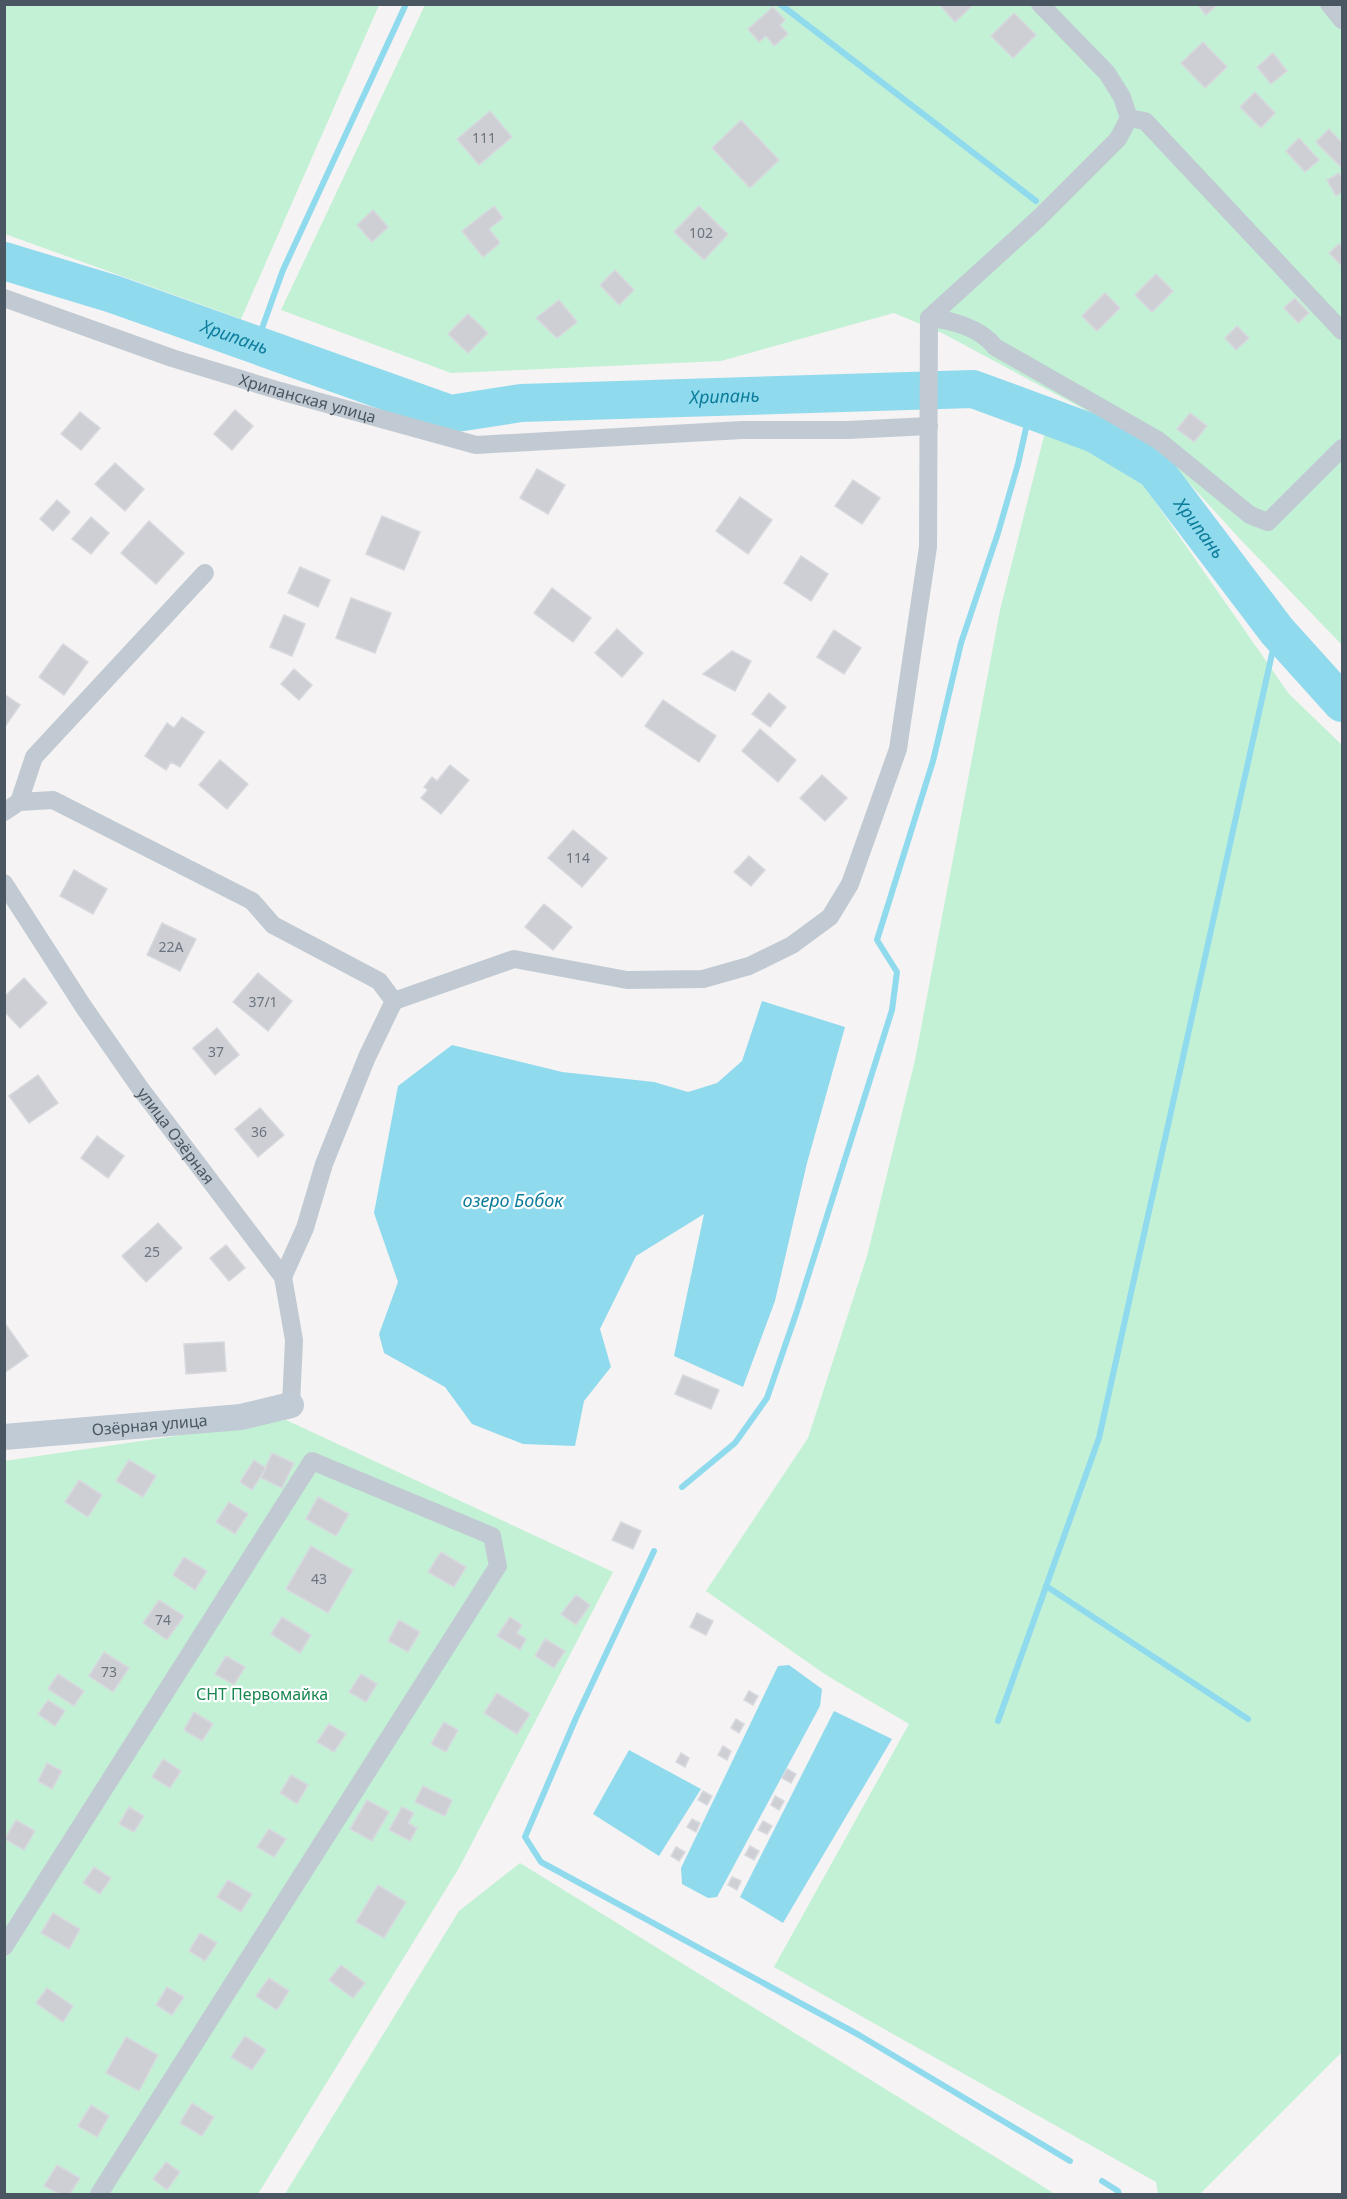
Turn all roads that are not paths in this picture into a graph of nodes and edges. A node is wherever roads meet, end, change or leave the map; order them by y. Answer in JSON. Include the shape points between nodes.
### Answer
{"nodes":[{"id":1,"x":1040,"y":4,"type":"edge"},
{"id":2,"x":1329,"y":4,"type":"edge"},
{"id":3,"x":1342,"y":20,"type":"edge"},
{"id":4,"x":1129,"y":118,"type":"junction"},
{"id":5,"x":4,"y":298,"type":"edge"},
{"id":6,"x":929,"y":318,"type":"junction"},
{"id":7,"x":1342,"y":331,"type":"edge"},
{"id":8,"x":929,"y":426,"type":"junction"},
{"id":9,"x":1342,"y":448,"type":"edge"},
{"id":10,"x":205,"y":573,"type":"dead end"},
{"id":11,"x":12,"y":807,"type":"edge"},
{"id":12,"x":4,"y":883,"type":"edge"},
{"id":13,"x":394,"y":1001,"type":"junction"},
{"id":14,"x":283,"y":1277,"type":"junction"},
{"id":15,"x":291,"y":1405,"type":"joint"},
{"id":16,"x":4,"y":1437,"type":"edge"},
{"id":17,"x":4,"y":1947,"type":"edge"},
{"id":18,"x":99,"y":2194,"type":"edge"}],
"edges":[{"from":1,"to":4,"type":"street","via":[[1107,73]]},
{"from":2,"to":3,"type":"street"},
{"from":4,"to":6,"type":"street","via":[[1118,139],[1039,218]]},
{"from":4,"to":7,"type":"street","via":[[1145,121]]},
{"from":5,"to":8,"type":"street","name":"Хрипанская улица","via":[[205,368],[476,445],[742,430]]},
{"from":6,"to":8,"type":"street"},
{"from":6,"to":9,"type":"street","via":[[951,320],[990,339],[995,347],[1158,440],[1250,515],[1268,522]]},
{"from":8,"to":13,"type":"street","via":[[928,547],[898,749],[850,884],[830,917],[792,945],[758,962],[703,979],[627,980],[514,959]]},
{"from":10,"to":11,"type":"street","via":[[34,757]]},
{"from":11,"to":13,"type":"street","via":[[53,800],[252,901],[273,925],[379,981]]},
{"from":12,"to":14,"type":"street","name":"улица Озёрная","via":[[140,1088]]},
{"from":13,"to":14,"type":"street","via":[[367,1057],[324,1164],[305,1228]]},
{"from":14,"to":15,"type":"street","name":"улица Озёрная","via":[[294,1340]]},
{"from":15,"to":16,"type":"street","name":"Озёрная улица","via":[[241,1417]]},
{"from":17,"to":18,"type":"street","via":[[312,1461],[492,1536],[498,1566]]}]}
